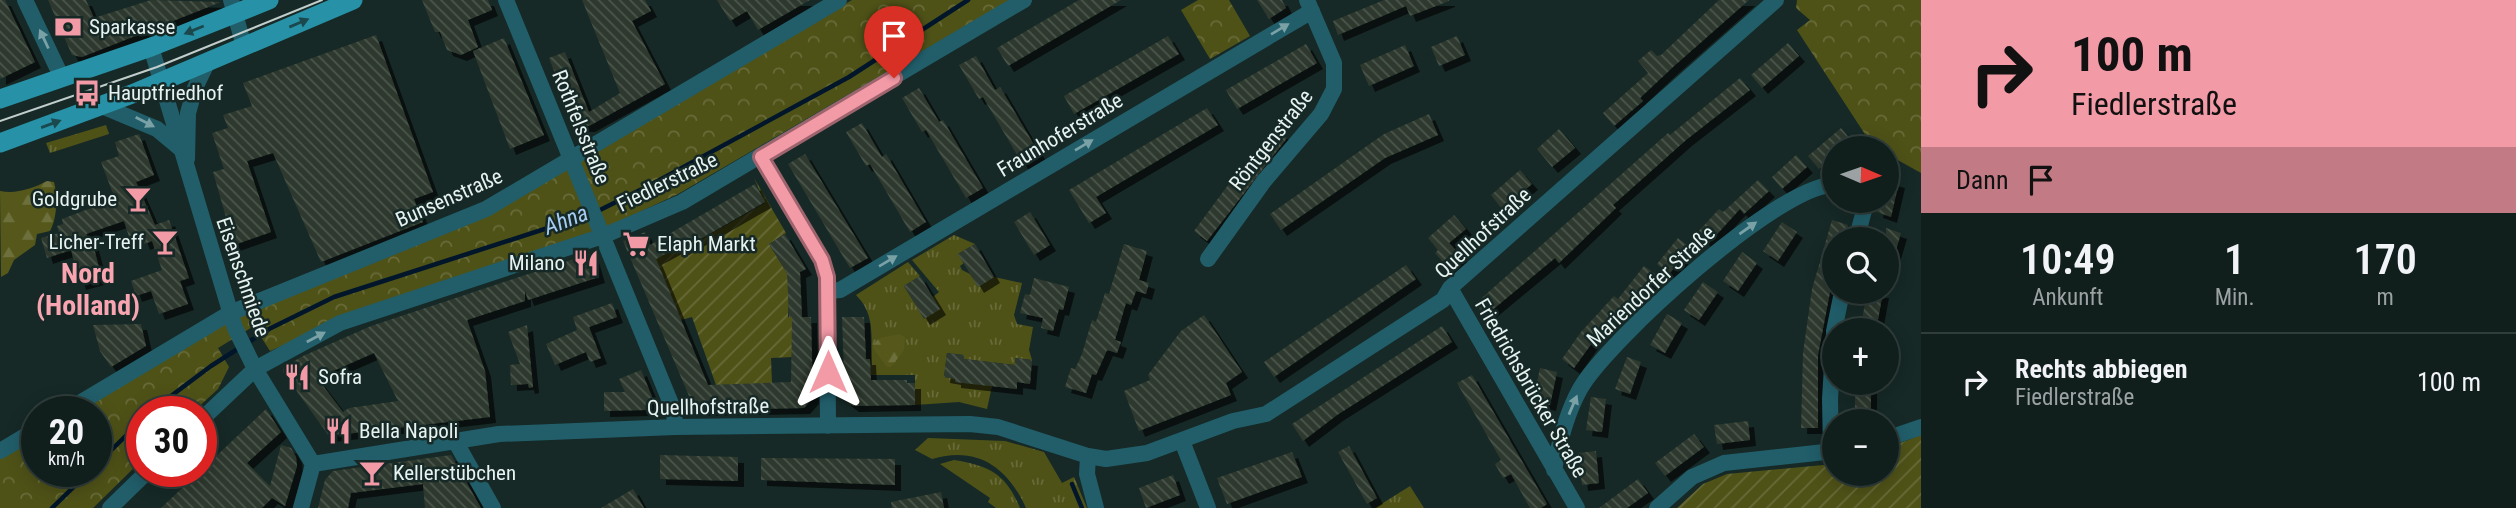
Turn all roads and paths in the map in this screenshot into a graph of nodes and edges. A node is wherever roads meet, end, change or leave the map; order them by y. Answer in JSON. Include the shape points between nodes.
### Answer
{"nodes":[{"id":1,"x":25,"y":0,"type":"edge"},
{"id":2,"x":269,"y":0,"type":"edge"},
{"id":3,"x":354,"y":0,"type":"edge"},
{"id":4,"x":506,"y":0,"type":"edge"},
{"id":5,"x":839,"y":0,"type":"edge"},
{"id":6,"x":1024,"y":0,"type":"edge"},
{"id":7,"x":1776,"y":0,"type":"edge"},
{"id":8,"x":1309,"y":5,"type":"edge"},
{"id":9,"x":234,"y":6,"type":"edge"},
{"id":10,"x":244,"y":46,"type":"junction"},
{"id":11,"x":151,"y":47,"type":"junction"},
{"id":12,"x":208,"y":61,"type":"junction"},
{"id":13,"x":62,"y":78,"type":"junction"},
{"id":14,"x":161,"y":80,"type":"junction"},
{"id":15,"x":0,"y":99,"type":"edge"},
{"id":16,"x":102,"y":106,"type":"junction"},
{"id":17,"x":0,"y":143,"type":"edge"},
{"id":18,"x":181,"y":149,"type":"junction"},
{"id":19,"x":761,"y":157,"type":"junction"},
{"id":20,"x":573,"y":159,"type":"junction"},
{"id":21,"x":186,"y":168,"type":"junction"},
{"id":22,"x":1822,"y":188,"type":"edge"},
{"id":23,"x":601,"y":232,"type":"junction"},
{"id":24,"x":1208,"y":259,"type":"dead end"},
{"id":25,"x":1450,"y":288,"type":"junction"},
{"id":26,"x":828,"y":291,"type":"junction"},
{"id":27,"x":230,"y":313,"type":"junction"},
{"id":28,"x":253,"y":365,"type":"junction"},
{"id":29,"x":91,"y":396,"type":"edge"},
{"id":30,"x":217,"y":403,"type":"edge"},
{"id":31,"x":828,"y":425,"type":"junction"},
{"id":32,"x":675,"y":427,"type":"junction"},
{"id":33,"x":1921,"y":427,"type":"edge"},
{"id":34,"x":1899,"y":435,"type":"edge"},
{"id":35,"x":21,"y":438,"type":"edge"},
{"id":36,"x":454,"y":439,"type":"junction"},
{"id":37,"x":1182,"y":441,"type":"junction"},
{"id":38,"x":0,"y":450,"type":"edge"},
{"id":39,"x":1822,"y":452,"type":"edge"},
{"id":40,"x":1088,"y":456,"type":"junction"},
{"id":41,"x":313,"y":464,"type":"junction"},
{"id":42,"x":1554,"y":470,"type":"junction"},
{"id":43,"x":132,"y":487,"type":"edge"},
{"id":44,"x":110,"y":508,"type":"edge"},
{"id":45,"x":301,"y":508,"type":"edge"},
{"id":46,"x":493,"y":508,"type":"edge"},
{"id":47,"x":1096,"y":508,"type":"edge"},
{"id":48,"x":1208,"y":508,"type":"edge"},
{"id":49,"x":1577,"y":508,"type":"edge"},
{"id":50,"x":1657,"y":508,"type":"edge"}],
"edges":[{"from":13,"to":1,"type":"street","one_way":true},
{"from":2,"to":9,"type":"main road"},
{"from":10,"to":3,"type":"main road","one_way":true},
{"from":4,"to":20,"type":"street","name":"Rothfelsstraße"},
{"from":5,"to":20,"type":"street","name":"Bunsenstraße"},
{"from":6,"to":19,"type":"street","name":"Fiedlerstraße"},
{"from":7,"to":25,"type":"street","name":"Quellhofstraße"},
{"from":8,"to":24,"type":"street","name":"Röntgenstraße","via":[[1335,63],[1334,89]]},
{"from":26,"to":8,"type":"street","name":"Fraunhoferstraße","one_way":true,"via":[[840,290]]},
{"from":9,"to":10,"type":"street"},
{"from":9,"to":11,"type":"main road","one_way":true},
{"from":10,"to":12,"type":"main road"},
{"from":11,"to":13,"type":"main road"},
{"from":11,"to":14,"type":"street","name":"Eisenschmiede"},
{"from":12,"to":14,"type":"main road"},
{"from":12,"to":21,"type":"street","via":[[188,113]]},
{"from":13,"to":15,"type":"main road"},
{"from":14,"to":16,"type":"main road"},
{"from":14,"to":18,"type":"street","name":"Eisenschmiede"},
{"from":17,"to":16,"type":"main road","one_way":true},
{"from":16,"to":18,"type":"street","one_way":true,"via":[[157,129]]},
{"from":18,"to":21,"type":"street","name":"Eisenschmiede"},
{"from":19,"to":23,"type":"street","name":"Fiedlerstraße","via":[[682,201]]},
{"from":19,"to":26,"type":"street","via":[[822,260]]},
{"from":20,"to":23,"type":"street","name":"Rothfelsstraße"},
{"from":20,"to":27,"type":"street","name":"Bunsenstraße","via":[[486,209]]},
{"from":21,"to":27,"type":"street","name":"Eisenschmiede"},
{"from":42,"to":22,"type":"street","name":"Mariendorfer Straße","one_way":true,"via":[[1563,428],[1579,390],[1616,341],[1749,227]]},
{"from":28,"to":23,"type":"street","name":"Fiedlerstraße","one_way":true,"via":[[340,323]]},
{"from":23,"to":32,"type":"street","name":"Rothfelsstraße","via":[[674,411]]},
{"from":25,"to":37,"type":"street","name":"Quellhofstraße","via":[[1443,300],[1276,408]]},
{"from":25,"to":42,"type":"street","name":"Friedrichsbrücker Straße"},
{"from":26,"to":31,"type":"street"},
{"from":27,"to":28,"type":"street","name":"Eisenschmiede"},
{"from":27,"to":29,"type":"street","name":"Bunsenstraße"},
{"from":28,"to":30,"type":"street","name":"Fiedlerstraße"},
{"from":28,"to":41,"type":"street","name":"Eisenschmiede"},
{"from":31,"to":32,"type":"street","name":"Quellhofstraße"},
{"from":31,"to":40,"type":"street","name":"Quellhofstraße","via":[[998,427]]},
{"from":32,"to":36,"type":"street","name":"Quellhofstraße","via":[[499,433]]},
{"from":33,"to":34,"type":"street"},
{"from":35,"to":38,"type":"street"},
{"from":36,"to":41,"type":"street","name":"Quellhofstraße"},
{"from":36,"to":46,"type":"street"},
{"from":37,"to":40,"type":"street","name":"Quellhofstraße","via":[[1127,457]]},
{"from":37,"to":48,"type":"street"},
{"from":39,"to":50,"type":"street","via":[[1715,466],[1692,477]]},
{"from":40,"to":47,"type":"street","via":[[1087,474]]},
{"from":41,"to":45,"type":"street"},
{"from":42,"to":49,"type":"street","name":"Friedrichsbrücker Straße"},
{"from":43,"to":44,"type":"street"}]}
